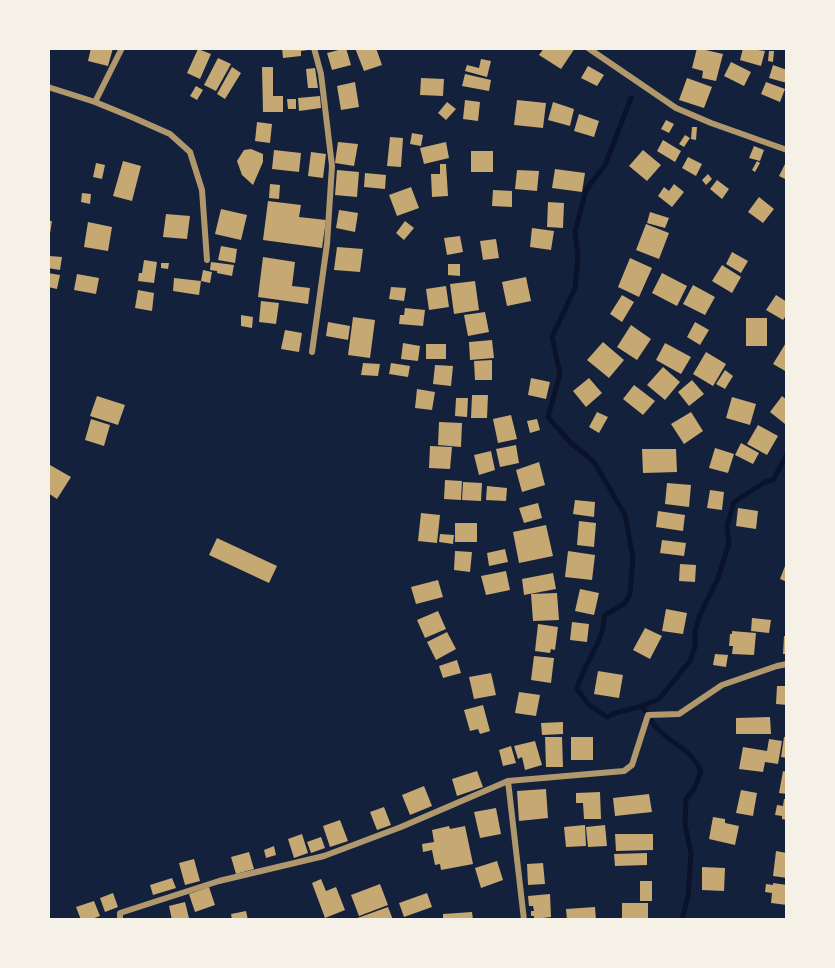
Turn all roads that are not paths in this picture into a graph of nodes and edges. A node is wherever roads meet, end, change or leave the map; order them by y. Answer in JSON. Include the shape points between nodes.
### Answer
{"nodes":[{"id":1,"x":122,"y":48,"type":"edge"},
{"id":2,"x":314,"y":48,"type":"edge"},
{"id":3,"x":588,"y":48,"type":"edge"},
{"id":4,"x":48,"y":87,"type":"edge"},
{"id":5,"x":95,"y":102,"type":"junction"},
{"id":6,"x":787,"y":150,"type":"edge"},
{"id":7,"x":207,"y":260,"type":"dead end"},
{"id":8,"x":312,"y":352,"type":"dead end"},
{"id":9,"x":787,"y":664,"type":"edge"},
{"id":10,"x":508,"y":781,"type":"junction"},
{"id":11,"x":120,"y":920,"type":"edge"},
{"id":12,"x":524,"y":920,"type":"edge"}],
"edges":[{"from":1,"to":5,"type":"street"},
{"from":2,"to":8,"type":"street","via":[[332,166],[327,244]]},
{"from":3,"to":6,"type":"street","via":[[676,108]]},
{"from":4,"to":5,"type":"street"},
{"from":5,"to":7,"type":"street","via":[[170,134],[190,152],[202,190]]},
{"from":9,"to":10,"type":"street","via":[[722,685],[679,714],[648,715],[633,765],[624,771]]},
{"from":10,"to":11,"type":"street","via":[[324,856],[219,881],[120,913]]},
{"from":10,"to":12,"type":"street"}]}
